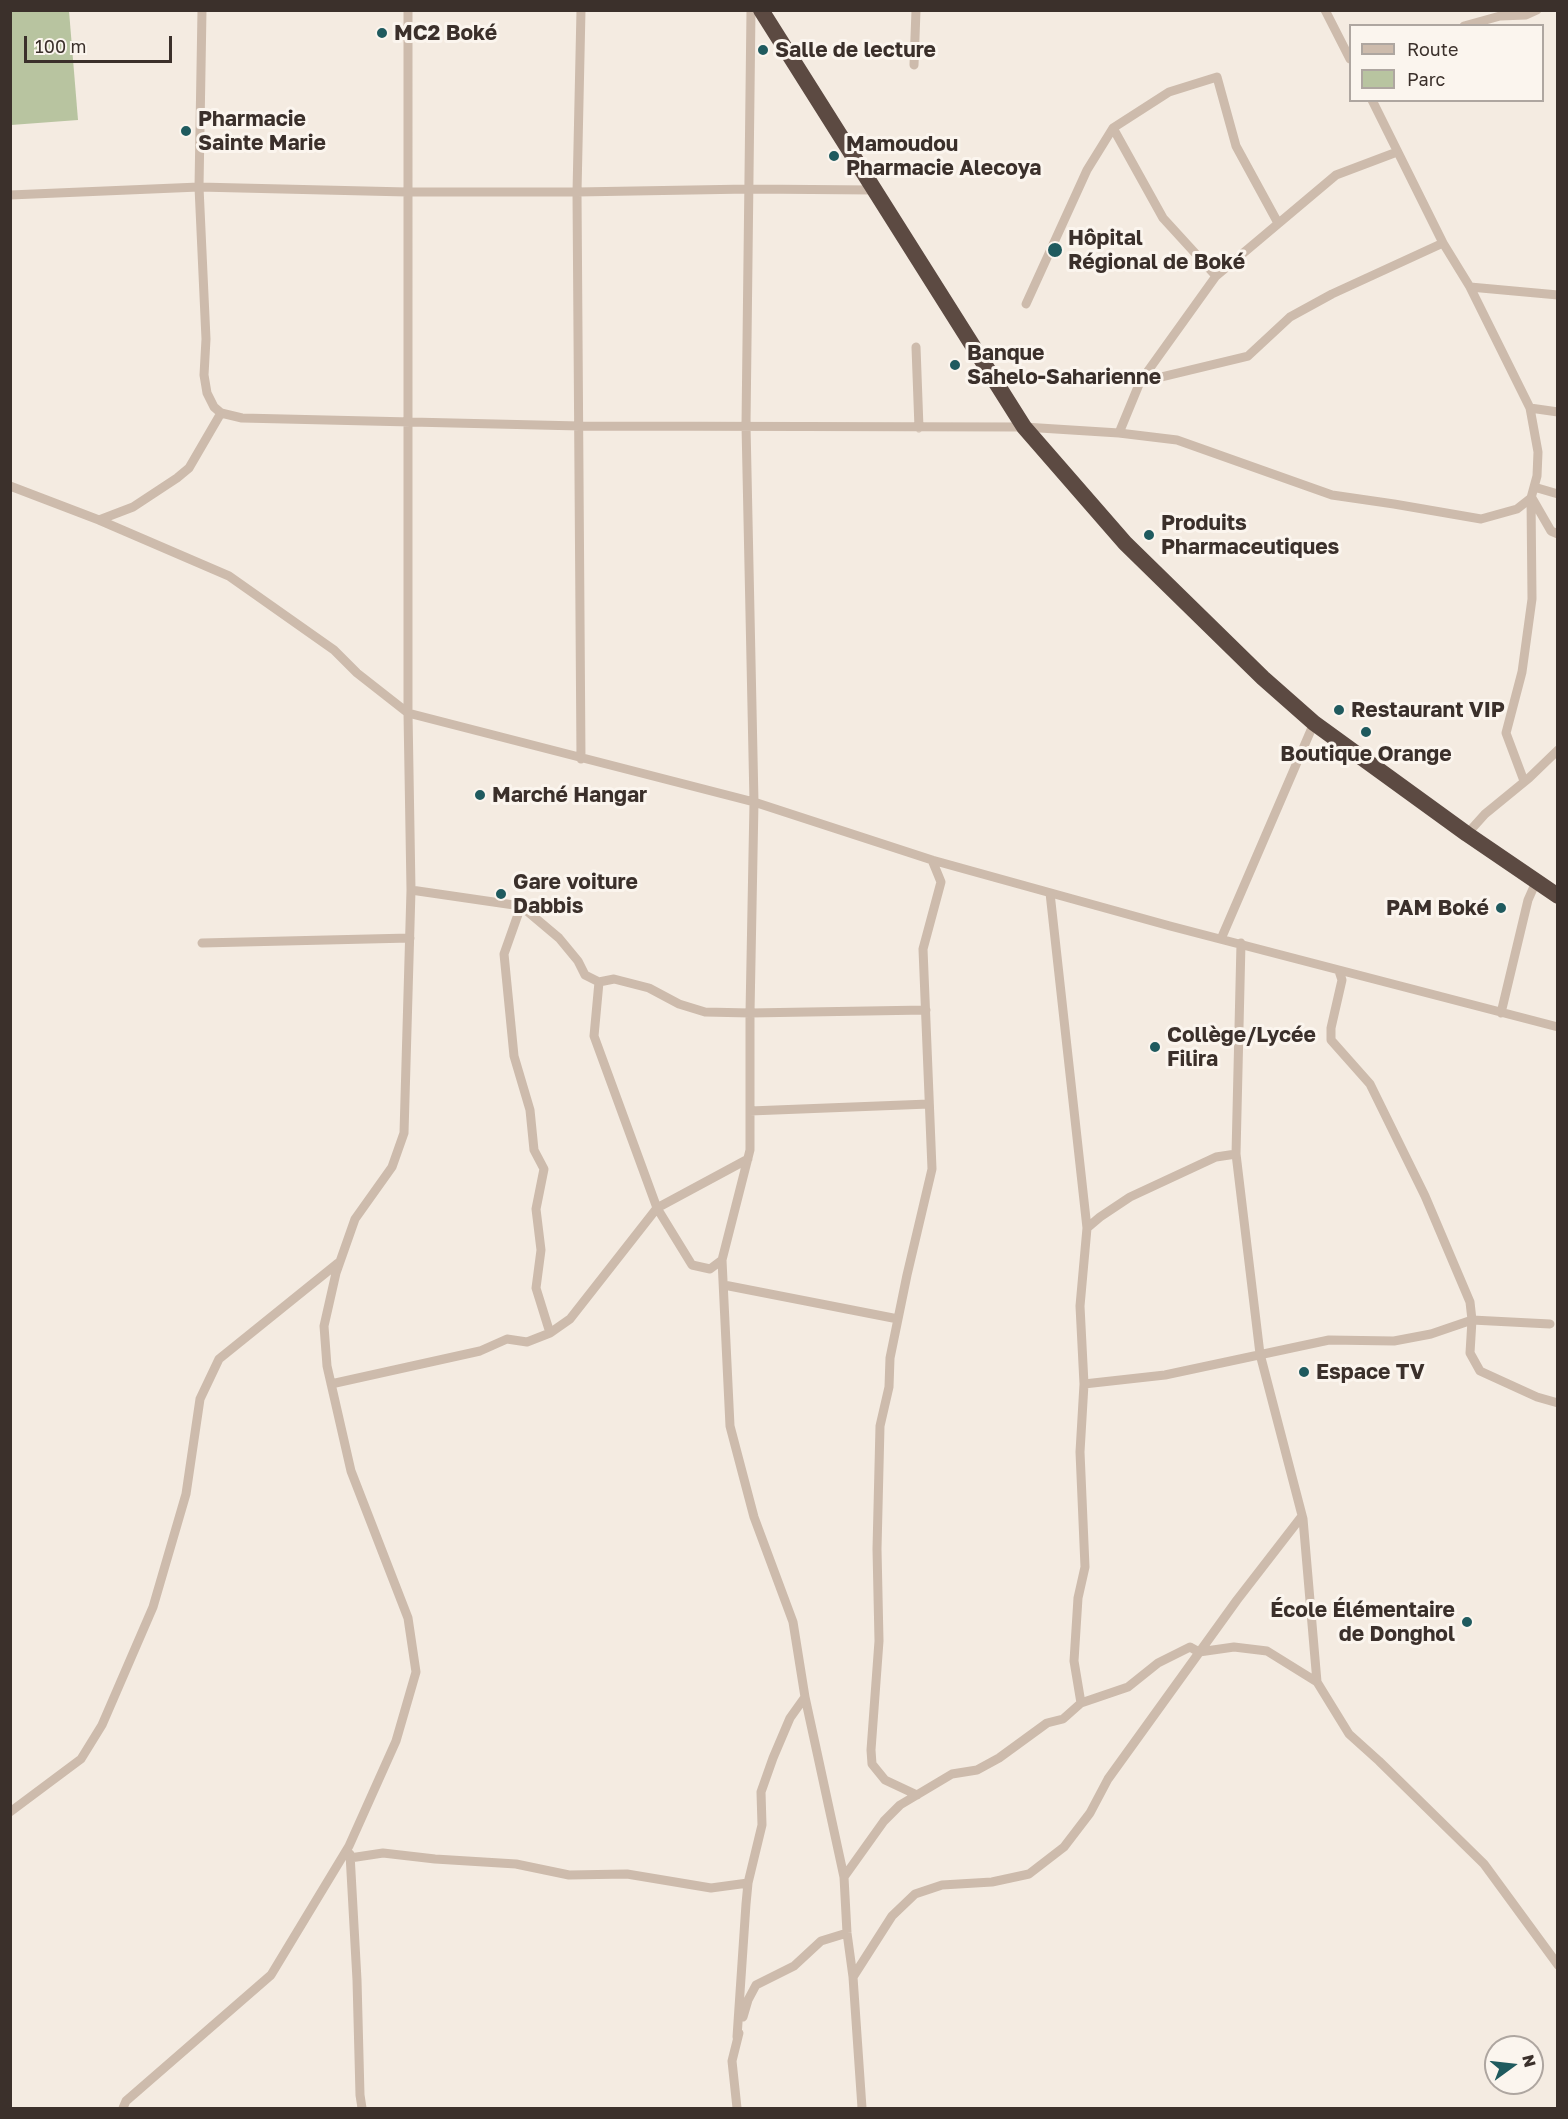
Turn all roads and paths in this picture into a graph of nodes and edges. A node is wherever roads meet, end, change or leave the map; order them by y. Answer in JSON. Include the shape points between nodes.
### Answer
{"nodes":[{"id":1,"x":202,"y":10,"type":"edge"},
{"id":2,"x":408,"y":10,"type":"edge"},
{"id":3,"x":581,"y":10,"type":"edge"},
{"id":4,"x":751,"y":10,"type":"edge"},
{"id":5,"x":761,"y":10,"type":"edge"},
{"id":6,"x":916,"y":10,"type":"edge"},
{"id":7,"x":1325,"y":10,"type":"edge"},
{"id":8,"x":1538,"y":10,"type":"edge"},
{"id":9,"x":1471,"y":24,"type":"edge"},
{"id":10,"x":1349,"y":57,"type":"edge"},
{"id":11,"x":914,"y":65,"type":"dead end"},
{"id":12,"x":1373,"y":102,"type":"edge"},
{"id":13,"x":1113,"y":128,"type":"junction"},
{"id":14,"x":1397,"y":152,"type":"junction"},
{"id":15,"x":199,"y":187,"type":"junction"},
{"id":16,"x":749,"y":189,"type":"junction"},
{"id":17,"x":874,"y":190,"type":"junction"},
{"id":18,"x":407,"y":192,"type":"junction"},
{"id":19,"x":577,"y":192,"type":"junction"},
{"id":20,"x":10,"y":195,"type":"edge"},
{"id":21,"x":1278,"y":223,"type":"junction"},
{"id":22,"x":1443,"y":243,"type":"junction"},
{"id":23,"x":1216,"y":276,"type":"junction"},
{"id":24,"x":1470,"y":287,"type":"junction"},
{"id":25,"x":1557,"y":295,"type":"edge"},
{"id":26,"x":1026,"y":304,"type":"dead end"},
{"id":27,"x":916,"y":347,"type":"dead end"},
{"id":28,"x":1140,"y":382,"type":"junction"},
{"id":29,"x":1530,"y":408,"type":"junction"},
{"id":30,"x":221,"y":412,"type":"junction"},
{"id":31,"x":1557,"y":412,"type":"edge"},
{"id":32,"x":407,"y":421,"type":"junction"},
{"id":33,"x":746,"y":425,"type":"junction"},
{"id":34,"x":580,"y":426,"type":"junction"},
{"id":35,"x":1024,"y":427,"type":"junction"},
{"id":36,"x":919,"y":428,"type":"junction"},
{"id":37,"x":1119,"y":433,"type":"junction"},
{"id":38,"x":10,"y":486,"type":"edge"},
{"id":39,"x":1534,"y":487,"type":"junction"},
{"id":40,"x":1556,"y":493,"type":"edge"},
{"id":41,"x":1532,"y":498,"type":"junction"},
{"id":42,"x":99,"y":520,"type":"junction"},
{"id":43,"x":1557,"y":534,"type":"edge"},
{"id":44,"x":408,"y":713,"type":"junction"},
{"id":45,"x":1314,"y":723,"type":"junction"},
{"id":46,"x":1557,"y":750,"type":"edge"},
{"id":47,"x":581,"y":759,"type":"junction"},
{"id":48,"x":1524,"y":781,"type":"junction"},
{"id":49,"x":754,"y":802,"type":"junction"},
{"id":50,"x":1467,"y":834,"type":"junction"},
{"id":51,"x":932,"y":860,"type":"junction"},
{"id":52,"x":1536,"y":882,"type":"junction"},
{"id":53,"x":411,"y":890,"type":"junction"},
{"id":54,"x":1050,"y":893,"type":"junction"},
{"id":55,"x":1557,"y":896,"type":"edge"},
{"id":56,"x":521,"y":906,"type":"junction"},
{"id":57,"x":410,"y":938,"type":"junction"},
{"id":58,"x":1221,"y":939,"type":"junction"},
{"id":59,"x":202,"y":943,"type":"dead end"},
{"id":60,"x":1241,"y":943,"type":"junction"},
{"id":61,"x":1339,"y":971,"type":"junction"},
{"id":62,"x":599,"y":982,"type":"junction"},
{"id":63,"x":926,"y":1010,"type":"junction"},
{"id":64,"x":750,"y":1013,"type":"junction"},
{"id":65,"x":1501,"y":1013,"type":"junction"},
{"id":66,"x":1557,"y":1027,"type":"edge"},
{"id":67,"x":929,"y":1104,"type":"junction"},
{"id":68,"x":750,"y":1111,"type":"junction"},
{"id":69,"x":1236,"y":1154,"type":"junction"},
{"id":70,"x":748,"y":1159,"type":"junction"},
{"id":71,"x":657,"y":1208,"type":"junction"},
{"id":72,"x":1087,"y":1228,"type":"junction"},
{"id":73,"x":722,"y":1260,"type":"junction"},
{"id":74,"x":340,"y":1262,"type":"junction"},
{"id":75,"x":724,"y":1285,"type":"junction"},
{"id":76,"x":898,"y":1319,"type":"junction"},
{"id":77,"x":1472,"y":1320,"type":"junction"},
{"id":78,"x":1550,"y":1324,"type":"dead end"},
{"id":79,"x":550,"y":1333,"type":"junction"},
{"id":80,"x":1260,"y":1354,"type":"junction"},
{"id":81,"x":331,"y":1384,"type":"junction"},
{"id":82,"x":1084,"y":1384,"type":"junction"},
{"id":83,"x":1557,"y":1403,"type":"edge"},
{"id":84,"x":1302,"y":1516,"type":"junction"},
{"id":85,"x":1199,"y":1652,"type":"junction"},
{"id":86,"x":1317,"y":1683,"type":"junction"},
{"id":87,"x":805,"y":1697,"type":"junction"},
{"id":88,"x":1081,"y":1703,"type":"junction"},
{"id":89,"x":917,"y":1795,"type":"junction"},
{"id":90,"x":10,"y":1812,"type":"edge"},
{"id":91,"x":349,"y":1846,"type":"junction"},
{"id":92,"x":350,"y":1858,"type":"junction"},
{"id":93,"x":844,"y":1877,"type":"junction"},
{"id":94,"x":748,"y":1883,"type":"junction"},
{"id":95,"x":847,"y":1933,"type":"junction"},
{"id":96,"x":1557,"y":1965,"type":"edge"},
{"id":97,"x":854,"y":1977,"type":"junction"},
{"id":98,"x":738,"y":2037,"type":"junction"},
{"id":99,"x":123,"y":2109,"type":"edge"},
{"id":100,"x":362,"y":2109,"type":"edge"},
{"id":101,"x":737,"y":2109,"type":"edge"},
{"id":102,"x":862,"y":2109,"type":"edge"}],
"edges":[{"from":1,"to":15,"type":"street"},
{"from":2,"to":18,"type":"street"},
{"from":3,"to":19,"type":"street"},
{"from":4,"to":16,"type":"street"},
{"from":5,"to":17,"type":"highway"},
{"from":6,"to":11,"type":"street"},
{"from":7,"to":10,"type":"street"},
{"from":8,"to":9,"type":"street"},
{"from":12,"to":14,"type":"street"},
{"from":13,"to":21,"type":"street","via":[[1169,92],[1217,77],[1236,146]]},
{"from":13,"to":23,"type":"street","via":[[1163,218]]},
{"from":13,"to":26,"type":"street","via":[[1086,170]]},
{"from":14,"to":21,"type":"street","via":[[1336,175]]},
{"from":14,"to":22,"type":"street"},
{"from":15,"to":18,"type":"street"},
{"from":15,"to":20,"type":"street"},
{"from":15,"to":30,"type":"street","via":[[204,375],[207,393]]},
{"from":16,"to":17,"type":"street"},
{"from":16,"to":19,"type":"street"},
{"from":16,"to":33,"type":"street"},
{"from":17,"to":35,"type":"highway"},
{"from":18,"to":19,"type":"street"},
{"from":18,"to":32,"type":"street"},
{"from":19,"to":34,"type":"street"},
{"from":21,"to":23,"type":"street"},
{"from":22,"to":24,"type":"street"},
{"from":22,"to":28,"type":"street","via":[[1290,317],[1248,356]]},
{"from":23,"to":28,"type":"street"},
{"from":24,"to":25,"type":"street"},
{"from":24,"to":29,"type":"street"},
{"from":27,"to":36,"type":"street"},
{"from":28,"to":37,"type":"street"},
{"from":29,"to":31,"type":"street"},
{"from":29,"to":39,"type":"street","via":[[1538,452]]},
{"from":30,"to":32,"type":"street","via":[[242,418]]},
{"from":30,"to":42,"type":"street","via":[[189,468],[132,507]]},
{"from":32,"to":34,"type":"street"},
{"from":32,"to":44,"type":"street"},
{"from":33,"to":34,"type":"street"},
{"from":33,"to":36,"type":"street"},
{"from":33,"to":49,"type":"street"},
{"from":34,"to":47,"type":"street"},
{"from":35,"to":36,"type":"street"},
{"from":35,"to":37,"type":"street"},
{"from":35,"to":45,"type":"highway","via":[[1125,543]]},
{"from":37,"to":41,"type":"street","via":[[1177,440],[1332,495],[1481,519],[1517,509]]},
{"from":38,"to":42,"type":"street"},
{"from":39,"to":40,"type":"street"},
{"from":39,"to":41,"type":"street"},
{"from":41,"to":43,"type":"street","via":[[1551,531]]},
{"from":41,"to":48,"type":"street","via":[[1532,599],[1522,672],[1506,733]]},
{"from":42,"to":44,"type":"street","via":[[229,576],[334,650]]},
{"from":44,"to":47,"type":"street"},
{"from":44,"to":53,"type":"street"},
{"from":45,"to":50,"type":"highway"},
{"from":45,"to":58,"type":"street"},
{"from":46,"to":48,"type":"street"},
{"from":47,"to":49,"type":"street"},
{"from":48,"to":50,"type":"street"},
{"from":49,"to":51,"type":"street"},
{"from":49,"to":64,"type":"street"},
{"from":50,"to":52,"type":"highway"},
{"from":51,"to":54,"type":"street"},
{"from":51,"to":63,"type":"street","via":[[940,882],[923,949]]},
{"from":52,"to":55,"type":"highway"},
{"from":52,"to":65,"type":"street","via":[[1528,900]]},
{"from":53,"to":56,"type":"street"},
{"from":53,"to":57,"type":"street"},
{"from":54,"to":58,"type":"street"},
{"from":54,"to":72,"type":"street"},
{"from":56,"to":62,"type":"street","via":[[559,938],[585,975]]},
{"from":56,"to":79,"type":"street","via":[[504,954],[514,1056],[530,1110],[534,1150],[544,1169],[536,1209],[541,1250],[536,1288]]},
{"from":57,"to":59,"type":"street"},
{"from":57,"to":74,"type":"street","via":[[404,1133],[392,1167],[355,1220]]},
{"from":58,"to":60,"type":"street"},
{"from":60,"to":61,"type":"street"},
{"from":60,"to":69,"type":"street"},
{"from":61,"to":65,"type":"street"},
{"from":61,"to":77,"type":"street","via":[[1342,980],[1331,1040],[1370,1084],[1425,1196],[1470,1302]]},
{"from":62,"to":64,"type":"street","via":[[614,979],[640,986],[705,1012]]},
{"from":62,"to":71,"type":"street","via":[[594,1036]]},
{"from":63,"to":64,"type":"street"},
{"from":63,"to":67,"type":"street"},
{"from":64,"to":68,"type":"street"},
{"from":65,"to":66,"type":"street"},
{"from":67,"to":68,"type":"street"},
{"from":67,"to":76,"type":"street","via":[[932,1169]]},
{"from":68,"to":70,"type":"street"},
{"from":69,"to":72,"type":"street","via":[[1216,1157],[1141,1191]]},
{"from":69,"to":80,"type":"street"},
{"from":70,"to":71,"type":"street"},
{"from":70,"to":73,"type":"street"},
{"from":71,"to":73,"type":"street","via":[[692,1265],[710,1269]]},
{"from":71,"to":79,"type":"street","via":[[570,1319]]},
{"from":72,"to":82,"type":"street","via":[[1080,1306]]},
{"from":73,"to":75,"type":"street"},
{"from":74,"to":81,"type":"street","via":[[324,1326]]},
{"from":74,"to":90,"type":"street","via":[[219,1359],[200,1399],[186,1494],[153,1607],[102,1725],[81,1759]]},
{"from":75,"to":76,"type":"street"},
{"from":75,"to":87,"type":"street","via":[[730,1426],[754,1517],[793,1622]]},
{"from":76,"to":89,"type":"street","via":[[880,1426],[879,1641],[870,1750],[872,1764],[885,1780]]},
{"from":77,"to":78,"type":"street"},
{"from":77,"to":80,"type":"street","via":[[1394,1341],[1329,1340]]},
{"from":77,"to":83,"type":"street","via":[[1470,1353],[1480,1371]]},
{"from":79,"to":81,"type":"street","via":[[527,1342],[507,1339],[480,1351]]},
{"from":80,"to":82,"type":"street","via":[[1165,1375]]},
{"from":80,"to":84,"type":"street"},
{"from":81,"to":91,"type":"street","via":[[351,1471],[408,1618],[416,1672],[396,1741]]},
{"from":82,"to":88,"type":"street","via":[[1080,1452],[1085,1567],[1078,1598],[1074,1661]]},
{"from":84,"to":85,"type":"street"},
{"from":84,"to":86,"type":"street"},
{"from":85,"to":86,"type":"street","via":[[1234,1647],[1267,1651]]},
{"from":85,"to":88,"type":"street","via":[[1190,1647],[1158,1663],[1128,1687]]},
{"from":85,"to":97,"type":"street","via":[[1064,1847],[1029,1874],[992,1882],[942,1885],[915,1894],[891,1916]]},
{"from":86,"to":96,"type":"street","via":[[1349,1734],[1484,1864]]},
{"from":87,"to":93,"type":"street"},
{"from":87,"to":94,"type":"street","via":[[790,1718],[761,1792],[762,1825]]},
{"from":88,"to":89,"type":"street","via":[[1063,1719],[1047,1723],[999,1758],[977,1770],[952,1774]]},
{"from":89,"to":93,"type":"street","via":[[884,1821]]},
{"from":91,"to":92,"type":"street"},
{"from":91,"to":99,"type":"street","via":[[271,1975],[126,2101]]},
{"from":92,"to":94,"type":"street","via":[[383,1853],[516,1864],[569,1875],[627,1874],[711,1888]]},
{"from":92,"to":100,"type":"street"},
{"from":93,"to":95,"type":"street"},
{"from":94,"to":98,"type":"street"},
{"from":95,"to":97,"type":"street"},
{"from":95,"to":98,"type":"street","via":[[821,1941],[794,1966],[756,1985]]},
{"from":97,"to":102,"type":"street"},
{"from":98,"to":101,"type":"street","via":[[732,2061]]}]}
